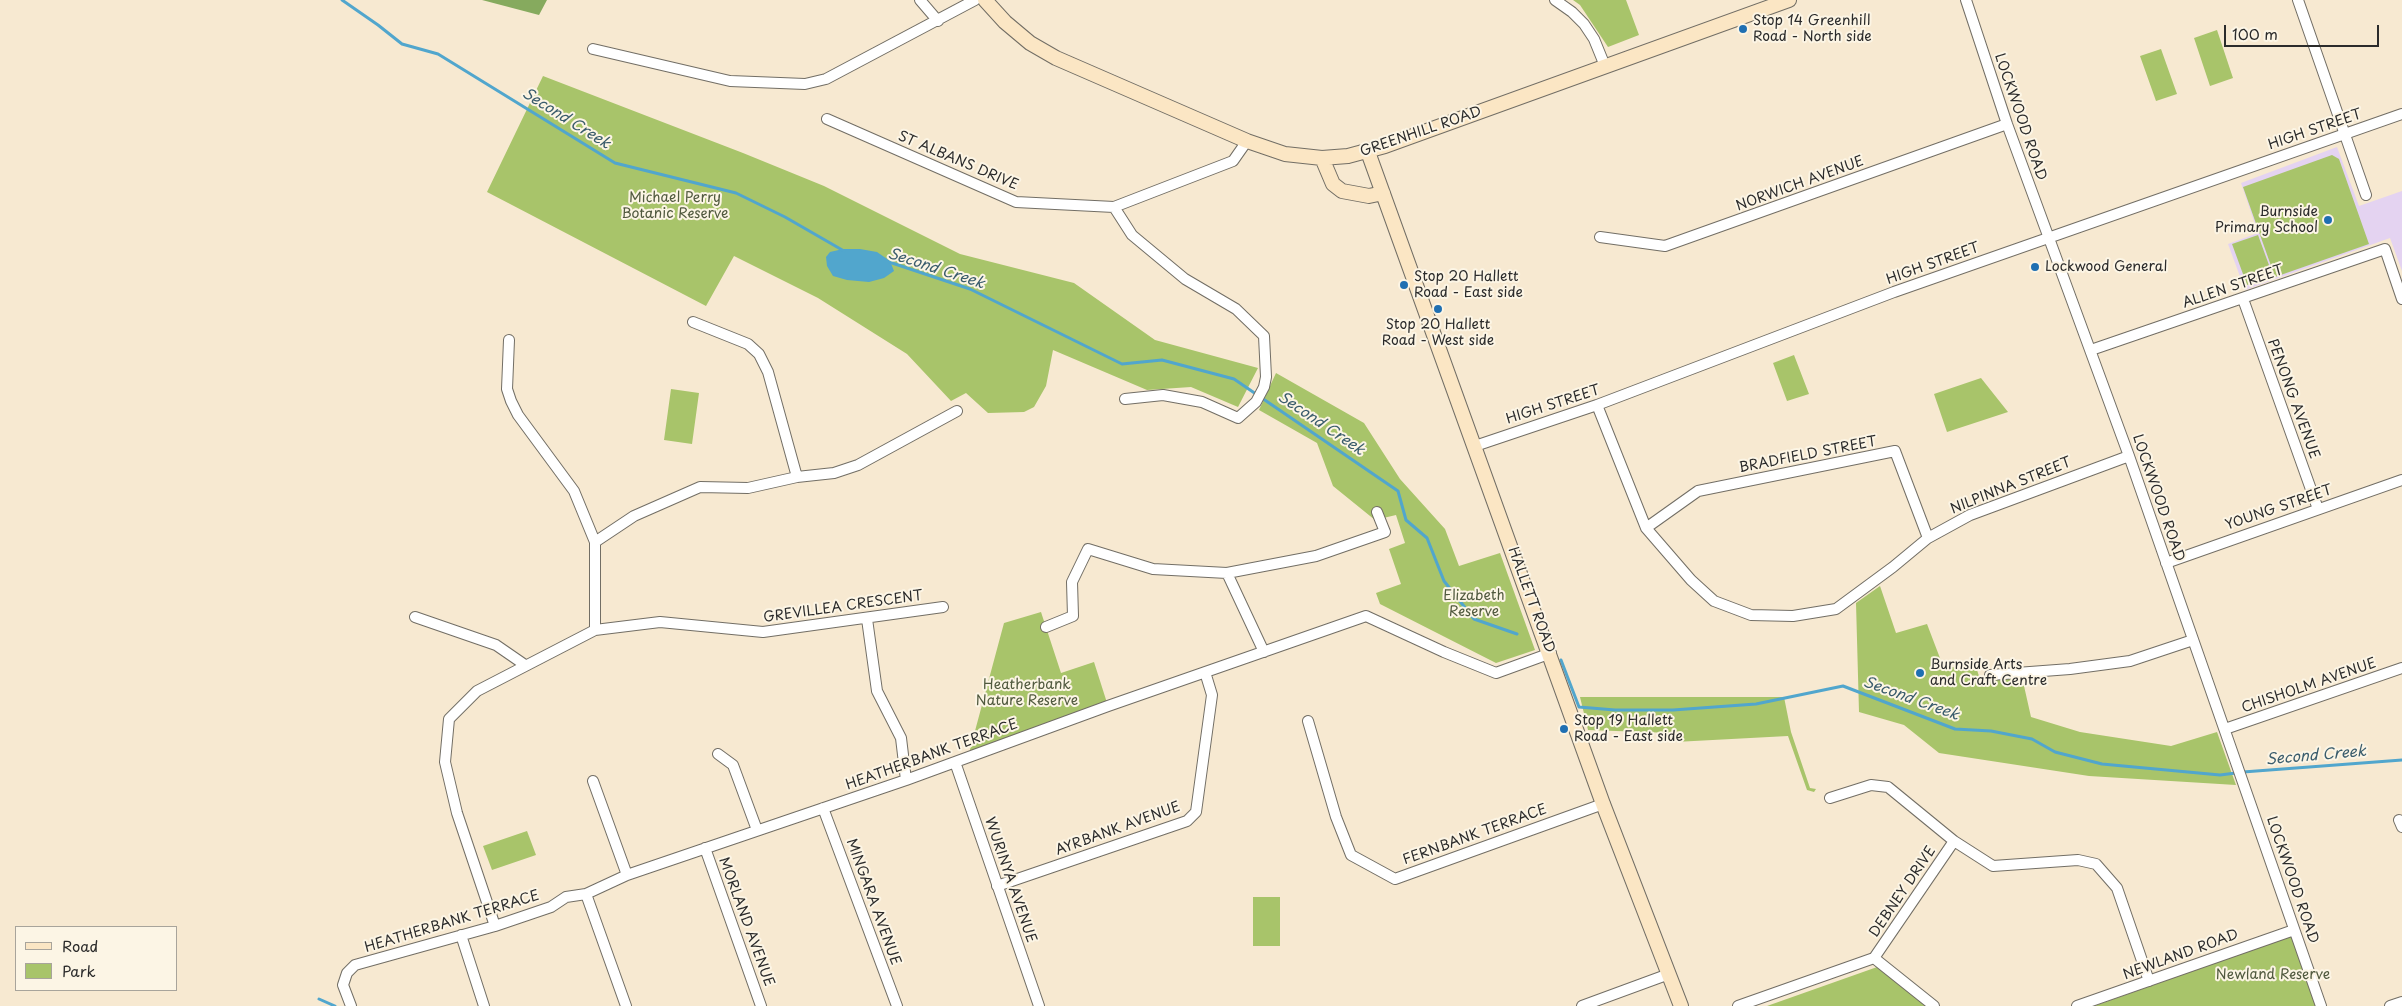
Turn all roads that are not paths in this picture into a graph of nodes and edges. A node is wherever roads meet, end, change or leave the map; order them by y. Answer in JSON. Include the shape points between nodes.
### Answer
{"nodes":[{"id":1,"x":920,"y":0,"type":"edge"},
{"id":2,"x":975,"y":0,"type":"edge"},
{"id":3,"x":985,"y":0,"type":"edge"},
{"id":4,"x":1554,"y":0,"type":"edge"},
{"id":5,"x":1789,"y":0,"type":"edge"},
{"id":6,"x":1966,"y":0,"type":"edge"},
{"id":7,"x":2298,"y":0,"type":"edge"},
{"id":8,"x":938,"y":21,"type":"junction"},
{"id":9,"x":593,"y":49,"type":"dead end"},
{"id":10,"x":1605,"y":66,"type":"junction"},
{"id":11,"x":2402,"y":114,"type":"edge"},
{"id":12,"x":826,"y":119,"type":"dead end"},
{"id":13,"x":2007,"y":124,"type":"junction"},
{"id":14,"x":2343,"y":135,"type":"junction"},
{"id":15,"x":1247,"y":142,"type":"junction"},
{"id":16,"x":1368,"y":152,"type":"junction"},
{"id":17,"x":1322,"y":158,"type":"junction"},
{"id":18,"x":1383,"y":193,"type":"junction"},
{"id":19,"x":2366,"y":195,"type":"dead end"},
{"id":20,"x":1114,"y":207,"type":"junction"},
{"id":21,"x":1600,"y":237,"type":"dead end"},
{"id":22,"x":2048,"y":238,"type":"junction"},
{"id":23,"x":2402,"y":298,"type":"edge"},
{"id":24,"x":2243,"y":299,"type":"junction"},
{"id":25,"x":694,"y":322,"type":"dead end"},
{"id":26,"x":509,"y":340,"type":"dead end"},
{"id":27,"x":2091,"y":350,"type":"junction"},
{"id":28,"x":1125,"y":399,"type":"dead end"},
{"id":29,"x":1597,"y":405,"type":"junction"},
{"id":30,"x":957,"y":411,"type":"dead end"},
{"id":31,"x":1475,"y":446,"type":"junction"},
{"id":32,"x":2129,"y":456,"type":"junction"},
{"id":33,"x":798,"y":477,"type":"junction"},
{"id":34,"x":2402,"y":480,"type":"edge"},
{"id":35,"x":2318,"y":509,"type":"junction"},
{"id":36,"x":1377,"y":512,"type":"dead end"},
{"id":37,"x":1646,"y":528,"type":"junction"},
{"id":38,"x":1928,"y":538,"type":"junction"},
{"id":39,"x":595,"y":542,"type":"junction"},
{"id":40,"x":2166,"y":563,"type":"junction"},
{"id":41,"x":1228,"y":573,"type":"junction"},
{"id":42,"x":943,"y":607,"type":"dead end"},
{"id":43,"x":415,"y":617,"type":"dead end"},
{"id":44,"x":868,"y":619,"type":"junction"},
{"id":45,"x":1046,"y":627,"type":"dead end"},
{"id":46,"x":595,"y":630,"type":"junction"},
{"id":47,"x":2193,"y":640,"type":"junction"},
{"id":48,"x":1264,"y":652,"type":"junction"},
{"id":49,"x":1551,"y":653,"type":"junction"},
{"id":50,"x":525,"y":665,"type":"junction"},
{"id":51,"x":2402,"y":668,"type":"edge"},
{"id":52,"x":1205,"y":672,"type":"junction"},
{"id":53,"x":1990,"y":675,"type":"dead end"},
{"id":54,"x":1308,"y":720,"type":"dead end"},
{"id":55,"x":2225,"y":729,"type":"junction"},
{"id":56,"x":718,"y":754,"type":"dead end"},
{"id":57,"x":955,"y":762,"type":"junction"},
{"id":58,"x":593,"y":780,"type":"dead end"},
{"id":59,"x":906,"y":780,"type":"junction"},
{"id":60,"x":1830,"y":798,"type":"dead end"},
{"id":61,"x":1604,"y":804,"type":"junction"},
{"id":62,"x":824,"y":808,"type":"junction"},
{"id":63,"x":757,"y":830,"type":"junction"},
{"id":64,"x":1954,"y":842,"type":"junction"},
{"id":65,"x":705,"y":848,"type":"junction"},
{"id":66,"x":627,"y":875,"type":"junction"},
{"id":67,"x":997,"y":886,"type":"junction"},
{"id":68,"x":586,"y":894,"type":"junction"},
{"id":69,"x":495,"y":926,"type":"junction"},
{"id":70,"x":2294,"y":930,"type":"junction"},
{"id":71,"x":462,"y":935,"type":"junction"},
{"id":72,"x":1874,"y":958,"type":"junction"},
{"id":73,"x":1669,"y":974,"type":"junction"},
{"id":74,"x":2150,"y":981,"type":"junction"},
{"id":75,"x":2402,"y":1002,"type":"edge"},
{"id":76,"x":351,"y":1006,"type":"edge"},
{"id":77,"x":484,"y":1006,"type":"edge"},
{"id":78,"x":626,"y":1006,"type":"edge"},
{"id":79,"x":761,"y":1006,"type":"edge"},
{"id":80,"x":897,"y":1006,"type":"edge"},
{"id":81,"x":1039,"y":1006,"type":"edge"},
{"id":82,"x":1582,"y":1006,"type":"edge"},
{"id":83,"x":1681,"y":1006,"type":"edge"},
{"id":84,"x":1738,"y":1006,"type":"edge"},
{"id":85,"x":1934,"y":1006,"type":"edge"},
{"id":86,"x":2077,"y":1006,"type":"edge"},
{"id":87,"x":2321,"y":1006,"type":"edge"},
{"id":88,"x":2390,"y":1006,"type":"edge"}],
"edges":[{"from":1,"to":8,"type":"street"},
{"from":2,"to":8,"type":"street"},
{"from":3,"to":15,"type":"main road","name":"GREENHILL ROAD","via":[[1030,44]]},
{"from":4,"to":10,"type":"street","via":[[1584,24]]},
{"from":5,"to":10,"type":"main road","name":"GREENHILL ROAD"},
{"from":6,"to":13,"type":"street","name":"LOCKWOOD ROAD"},
{"from":7,"to":14,"type":"street"},
{"from":8,"to":9,"type":"street","via":[[826,79],[805,84],[730,81]]},
{"from":10,"to":16,"type":"main road","name":"GREENHILL ROAD"},
{"from":11,"to":14,"type":"street","name":"HIGH STREET"},
{"from":12,"to":20,"type":"street","name":"ST ALBANS DRIVE","via":[[1016,202]]},
{"from":13,"to":21,"type":"street","name":"NORWICH AVENUE","via":[[1665,246]]},
{"from":13,"to":22,"type":"street","name":"LOCKWOOD ROAD"},
{"from":14,"to":19,"type":"street"},
{"from":14,"to":22,"type":"street","name":"HIGH STREET"},
{"from":15,"to":17,"type":"main road","name":"GREENHILL ROAD","via":[[1285,154]]},
{"from":15,"to":20,"type":"street","via":[[1233,161]]},
{"from":16,"to":17,"type":"main road","name":"GREENHILL ROAD"},
{"from":16,"to":18,"type":"main road","name":"HALLETT ROAD"},
{"from":17,"to":18,"type":"main road","via":[[1333,184],[1342,191],[1369,196]]},
{"from":18,"to":31,"type":"main road","name":"HALLETT ROAD"},
{"from":20,"to":28,"type":"street","via":[[1132,235],[1185,279],[1236,309],[1264,336],[1266,377],[1262,390],[1256,402],[1238,418],[1202,402],[1163,396]]},
{"from":22,"to":27,"type":"street","name":"LOCKWOOD ROAD"},
{"from":22,"to":29,"type":"street","name":"HIGH STREET","via":[[1894,292]]},
{"from":23,"to":24,"type":"street","name":"ALLEN STREET","via":[[2385,250]]},
{"from":24,"to":27,"type":"street","name":"ALLEN STREET"},
{"from":24,"to":35,"type":"street","name":"PENONG AVENUE"},
{"from":25,"to":33,"type":"street","via":[[748,344],[760,354]]},
{"from":26,"to":39,"type":"street","via":[[507,389],[511,401],[574,491]]},
{"from":27,"to":32,"type":"street","name":"LOCKWOOD ROAD"},
{"from":29,"to":31,"type":"street","name":"HIGH STREET"},
{"from":29,"to":37,"type":"street","name":"NILPINNA STREET"},
{"from":30,"to":33,"type":"street","via":[[858,465],[834,473]]},
{"from":31,"to":49,"type":"main road","name":"HALLETT ROAD"},
{"from":32,"to":38,"type":"street","name":"NILPINNA STREET","via":[[1970,515]]},
{"from":32,"to":40,"type":"street","name":"LOCKWOOD ROAD"},
{"from":33,"to":39,"type":"street","via":[[748,488],[700,487],[634,516]]},
{"from":34,"to":35,"type":"street","name":"YOUNG STREET"},
{"from":35,"to":40,"type":"street","name":"YOUNG STREET"},
{"from":36,"to":41,"type":"street","via":[[1385,532],[1316,556]]},
{"from":37,"to":38,"type":"street","name":"NILPINNA STREET","via":[[1691,580],[1714,601],[1751,616],[1792,616],[1836,609]]},
{"from":37,"to":38,"type":"street","name":"BRADFIELD STREET","via":[[1698,491],[1895,451]]},
{"from":39,"to":46,"type":"street"},
{"from":40,"to":47,"type":"street","name":"LOCKWOOD ROAD"},
{"from":41,"to":45,"type":"street","via":[[1153,569],[1088,549],[1072,582],[1072,616]]},
{"from":41,"to":48,"type":"street"},
{"from":42,"to":44,"type":"street","name":"GREVILLEA CRESCENT"},
{"from":43,"to":50,"type":"street","via":[[496,645]]},
{"from":44,"to":46,"type":"street","name":"GREVILLEA CRESCENT","via":[[763,632],[660,622]]},
{"from":44,"to":59,"type":"street","via":[[878,691],[902,738]]},
{"from":46,"to":50,"type":"street","name":"GREVILLEA CRESCENT"},
{"from":47,"to":53,"type":"street","via":[[2130,661],[2070,670]]},
{"from":47,"to":55,"type":"street","name":"LOCKWOOD ROAD"},
{"from":48,"to":49,"type":"street","name":"HEATHERBANK TERRACE","via":[[1366,616],[1496,672]]},
{"from":48,"to":52,"type":"street","name":"HEATHERBANK TERRACE"},
{"from":49,"to":61,"type":"main road","name":"HALLETT ROAD"},
{"from":50,"to":69,"type":"street","name":"GREVILLEA CRESCENT","via":[[477,691],[448,719],[445,762],[457,813]]},
{"from":51,"to":55,"type":"street","name":"CHISHOLM AVENUE"},
{"from":52,"to":57,"type":"street","name":"HEATHERBANK TERRACE"},
{"from":52,"to":67,"type":"street","name":"AYRBANK AVENUE","via":[[1212,695],[1196,812],[1187,821]]},
{"from":54,"to":61,"type":"street","name":"FERNBANK TERRACE","via":[[1336,817],[1352,855],[1395,879]]},
{"from":55,"to":70,"type":"street","name":"LOCKWOOD ROAD"},
{"from":56,"to":63,"type":"street","via":[[732,765]]},
{"from":57,"to":59,"type":"street","name":"HEATHERBANK TERRACE"},
{"from":57,"to":67,"type":"street","name":"WURINYA AVENUE"},
{"from":58,"to":66,"type":"street"},
{"from":59,"to":62,"type":"street","name":"HEATHERBANK TERRACE"},
{"from":60,"to":64,"type":"street","via":[[1871,785],[1888,788]]},
{"from":61,"to":73,"type":"main road","name":"HALLETT ROAD"},
{"from":62,"to":63,"type":"street","name":"HEATHERBANK TERRACE"},
{"from":62,"to":80,"type":"street","name":"MINGARA AVENUE"},
{"from":63,"to":65,"type":"street","name":"HEATHERBANK TERRACE"},
{"from":64,"to":72,"type":"street","name":"DEBNEY DRIVE"},
{"from":64,"to":74,"type":"street","via":[[1993,866],[2078,860],[2096,864],[2117,888]]},
{"from":65,"to":66,"type":"street","name":"HEATHERBANK TERRACE"},
{"from":65,"to":79,"type":"street","name":"MORLAND AVENUE"},
{"from":66,"to":68,"type":"street","name":"HEATHERBANK TERRACE"},
{"from":67,"to":81,"type":"street","name":"WURINYA AVENUE"},
{"from":68,"to":69,"type":"street","name":"HEATHERBANK TERRACE","via":[[566,897],[551,907]]},
{"from":68,"to":78,"type":"street"},
{"from":69,"to":71,"type":"street","name":"HEATHERBANK TERRACE"},
{"from":70,"to":74,"type":"street","name":"NEWLAND ROAD"},
{"from":70,"to":87,"type":"street","name":"LOCKWOOD ROAD"},
{"from":71,"to":76,"type":"street","name":"HEATHERBANK TERRACE","via":[[355,965],[347,973],[343,985]]},
{"from":71,"to":77,"type":"street"},
{"from":72,"to":84,"type":"street"},
{"from":72,"to":85,"type":"street"},
{"from":73,"to":82,"type":"street"},
{"from":73,"to":83,"type":"main road","name":"HALLETT ROAD"},
{"from":74,"to":86,"type":"street","name":"NEWLAND ROAD"},
{"from":75,"to":88,"type":"street"}]}
